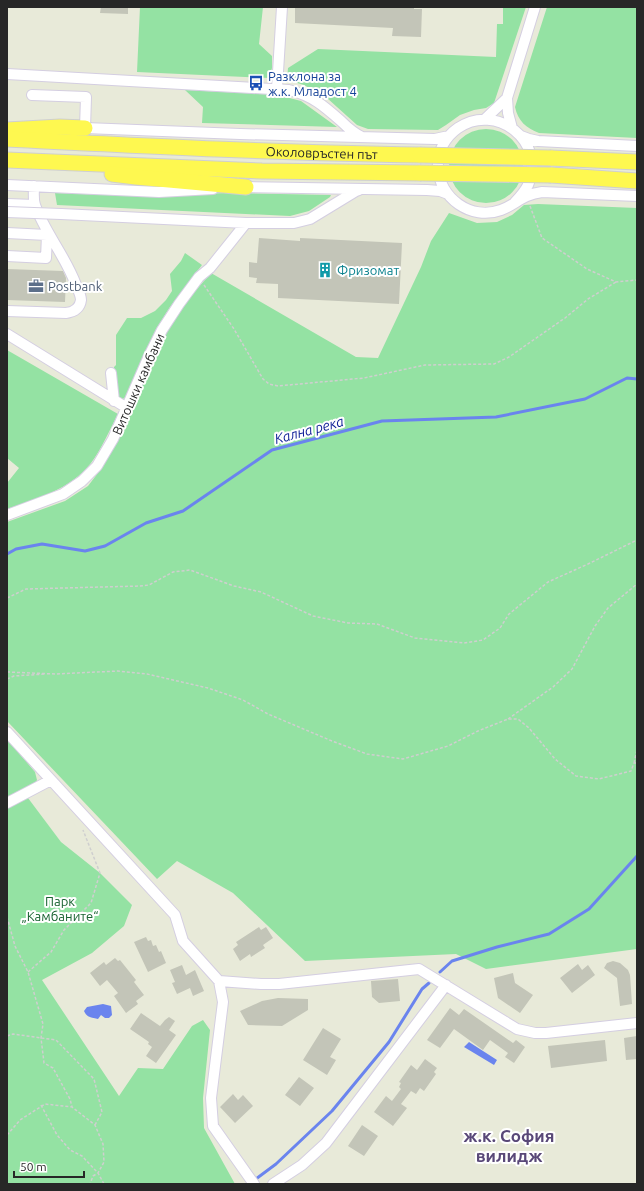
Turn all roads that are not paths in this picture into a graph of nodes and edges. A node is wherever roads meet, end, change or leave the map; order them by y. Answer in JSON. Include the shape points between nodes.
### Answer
{"nodes":[{"id":1,"x":282,"y":7,"type":"edge"},
{"id":2,"x":535,"y":7,"type":"edge"},
{"id":3,"x":7,"y":74,"type":"edge"},
{"id":4,"x":277,"y":88,"type":"junction"},
{"id":5,"x":32,"y":95,"type":"dead end"},
{"id":6,"x":507,"y":98,"type":"junction"},
{"id":7,"x":485,"y":119,"type":"junction"},
{"id":8,"x":85,"y":128,"type":"junction"},
{"id":9,"x":512,"y":128,"type":"junction"},
{"id":10,"x":7,"y":130,"type":"edge"},
{"id":11,"x":449,"y":136,"type":"junction"},
{"id":12,"x":521,"y":136,"type":"junction"},
{"id":13,"x":362,"y":137,"type":"junction"},
{"id":14,"x":7,"y":138,"type":"edge"},
{"id":15,"x":637,"y":146,"type":"edge"},
{"id":16,"x":7,"y":160,"type":"edge"},
{"id":17,"x":28,"y":161,"type":"junction"},
{"id":18,"x":637,"y":162,"type":"edge"},
{"id":19,"x":637,"y":181,"type":"edge"},
{"id":20,"x":7,"y":185,"type":"edge"},
{"id":21,"x":34,"y":186,"type":"junction"},
{"id":22,"x":246,"y":187,"type":"junction"},
{"id":23,"x":363,"y":189,"type":"junction"},
{"id":24,"x":448,"y":194,"type":"junction"},
{"id":25,"x":637,"y":196,"type":"edge"},
{"id":26,"x":515,"y":202,"type":"junction"},
{"id":27,"x":7,"y":204,"type":"edge"},
{"id":28,"x":35,"y":205,"type":"junction"},
{"id":29,"x":7,"y":212,"type":"edge"},
{"id":30,"x":246,"y":223,"type":"junction"},
{"id":31,"x":7,"y":233,"type":"edge"},
{"id":32,"x":7,"y":256,"type":"edge"},
{"id":33,"x":7,"y":311,"type":"edge"},
{"id":34,"x":7,"y":334,"type":"edge"},
{"id":35,"x":111,"y":373,"type":"dead end"},
{"id":36,"x":114,"y":400,"type":"junction"},
{"id":37,"x":127,"y":408,"type":"junction"},
{"id":38,"x":7,"y":515,"type":"edge"},
{"id":39,"x":7,"y":732,"type":"edge"},
{"id":40,"x":51,"y":780,"type":"junction"},
{"id":41,"x":7,"y":803,"type":"edge"},
{"id":42,"x":219,"y":981,"type":"junction"},
{"id":43,"x":446,"y":985,"type":"junction"},
{"id":44,"x":637,"y":1023,"type":"edge"},
{"id":45,"x":254,"y":1184,"type":"edge"},
{"id":46,"x":273,"y":1184,"type":"edge"}],
"edges":[{"from":1,"to":4,"type":"street"},
{"from":2,"to":6,"type":"street"},
{"from":3,"to":4,"type":"street"},
{"from":4,"to":13,"type":"street","via":[[313,98]]},
{"from":5,"to":8,"type":"street","via":[[86,97]]},
{"from":6,"to":7,"type":"street"},
{"from":6,"to":9,"type":"street"},
{"from":7,"to":9,"type":"street"},
{"from":7,"to":11,"type":"street","via":[[462,125]]},
{"from":8,"to":10,"type":"highway","via":[[60,126]]},
{"from":8,"to":13,"type":"street"},
{"from":9,"to":12,"type":"street"},
{"from":11,"to":13,"type":"street","via":[[435,139]]},
{"from":11,"to":24,"type":"street","via":[[441,150],[438,165],[440,180]]},
{"from":12,"to":15,"type":"street","via":[[538,141]]},
{"from":12,"to":26,"type":"street","via":[[530,154],[531,175],[528,185]]},
{"from":14,"to":18,"type":"highway","name":"Околовръстен път","bridge":true,"via":[[284,152]]},
{"from":16,"to":17,"type":"highway","name":"Околовръстен път"},
{"from":17,"to":19,"type":"highway","name":"Околовръстен път","bridge":true,"via":[[254,171],[551,175]]},
{"from":17,"to":22,"type":"highway","via":[[136,177]]},
{"from":20,"to":21,"type":"street"},
{"from":21,"to":22,"type":"street","via":[[159,192]]},
{"from":21,"to":28,"type":"street"},
{"from":22,"to":23,"type":"street"},
{"from":23,"to":24,"type":"street","via":[[427,190]]},
{"from":23,"to":30,"type":"street","via":[[294,224]]},
{"from":24,"to":26,"type":"street","via":[[467,209],[484,213],[500,210]]},
{"from":25,"to":26,"type":"street","via":[[542,192],[532,193]]},
{"from":27,"to":28,"type":"street"},
{"from":28,"to":33,"type":"street","via":[[74,278],[80,294],[80,305],[74,312],[66,314]]},
{"from":29,"to":30,"type":"street","bridge":true},
{"from":30,"to":37,"type":"street","name":"Витошки камбани","via":[[210,268],[199,277],[162,330]]},
{"from":31,"to":32,"type":"street","via":[[47,235],[46,258]]},
{"from":34,"to":36,"type":"street"},
{"from":35,"to":36,"type":"street"},
{"from":36,"to":37,"type":"street"},
{"from":37,"to":38,"type":"street","name":"Витошки камбани","via":[[97,466],[82,481],[63,494]]},
{"from":39,"to":40,"type":"street"},
{"from":40,"to":41,"type":"street"},
{"from":40,"to":42,"type":"street","via":[[175,915],[183,942]]},
{"from":42,"to":43,"type":"street","via":[[279,984],[420,969]]},
{"from":42,"to":45,"type":"street","via":[[223,1002],[211,1098],[213,1126]]},
{"from":43,"to":44,"type":"street","via":[[510,1025],[527,1032],[563,1032]]},
{"from":43,"to":46,"type":"street","via":[[326,1143],[302,1165]]}]}
